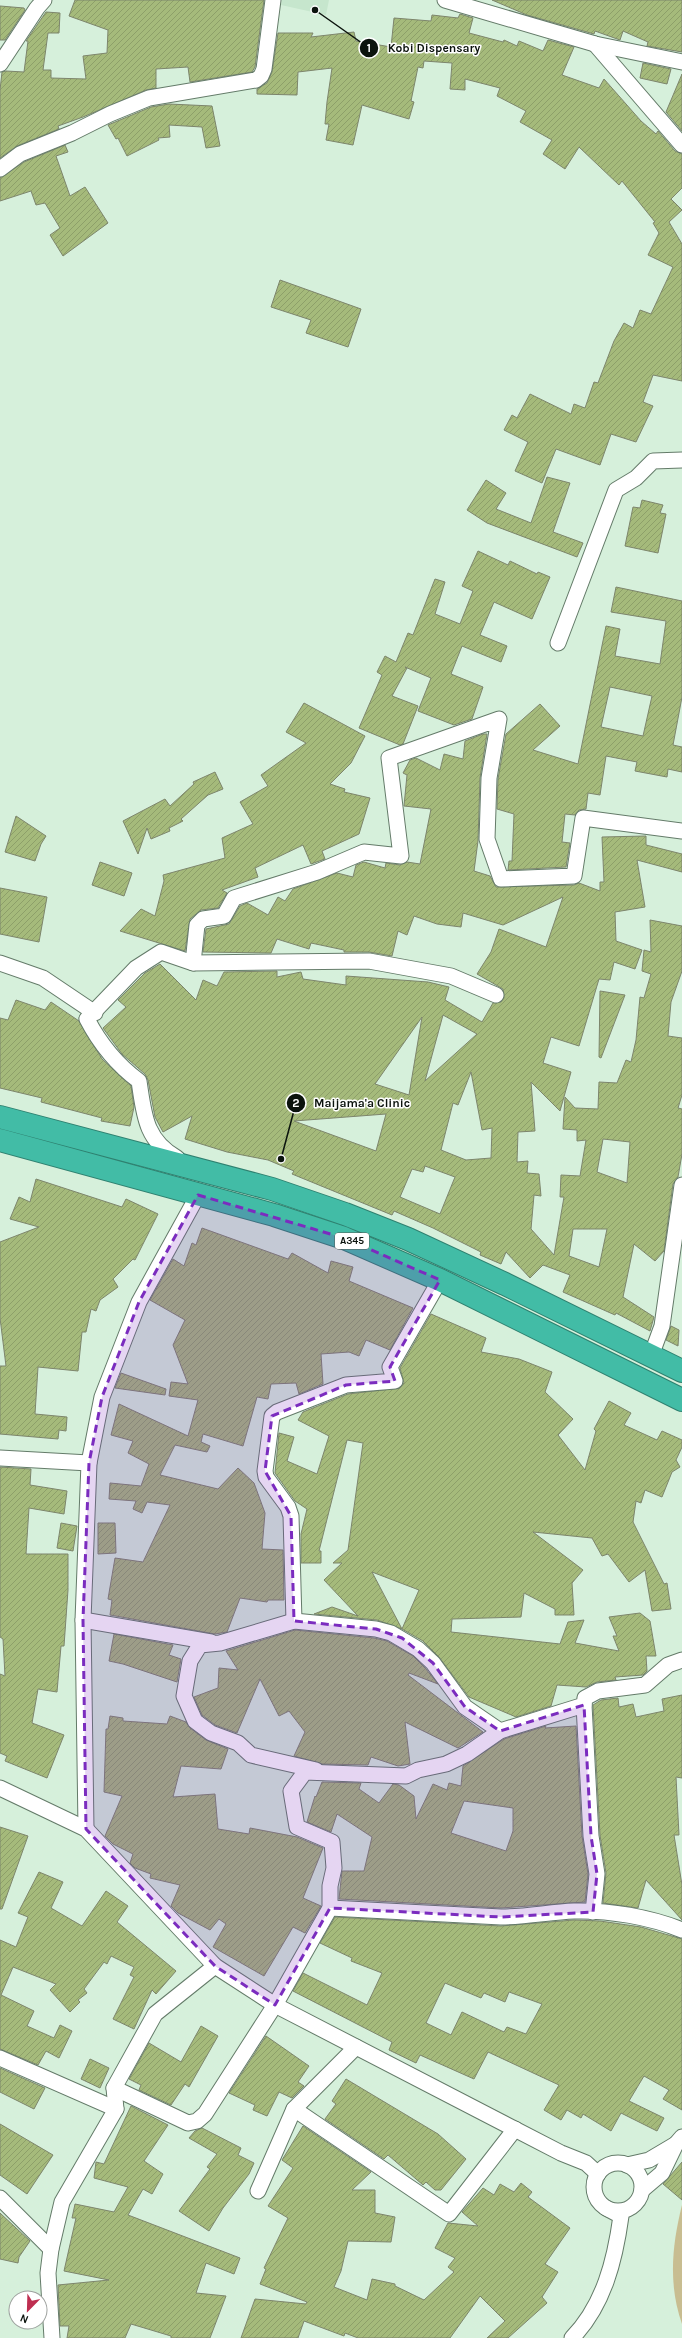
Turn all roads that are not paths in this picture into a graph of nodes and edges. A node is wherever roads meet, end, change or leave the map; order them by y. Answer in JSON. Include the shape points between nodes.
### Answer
{"nodes":[{"id":1,"x":44,"y":0,"type":"edge"},
{"id":2,"x":273,"y":0,"type":"edge"},
{"id":3,"x":445,"y":0,"type":"edge"},
{"id":4,"x":595,"y":44,"type":"junction"},
{"id":5,"x":682,"y":62,"type":"edge"},
{"id":6,"x":0,"y":64,"type":"edge"},
{"id":7,"x":682,"y":145,"type":"edge"},
{"id":8,"x":0,"y":169,"type":"edge"},
{"id":9,"x":682,"y":460,"type":"edge"},
{"id":10,"x":558,"y":643,"type":"dead end"},
{"id":11,"x":682,"y":831,"type":"edge"},
{"id":12,"x":0,"y":963,"type":"edge"},
{"id":13,"x":193,"y":963,"type":"junction"},
{"id":14,"x":496,"y":995,"type":"dead end"},
{"id":15,"x":95,"y":1012,"type":"junction"},
{"id":16,"x":0,"y":1118,"type":"edge"},
{"id":17,"x":0,"y":1140,"type":"edge"},
{"id":18,"x":199,"y":1170,"type":"junction"},
{"id":19,"x":682,"y":1185,"type":"edge"},
{"id":20,"x":198,"y":1195,"type":"junction"},
{"id":21,"x":440,"y":1280,"type":"junction"},
{"id":22,"x":651,"y":1356,"type":"junction"},
{"id":23,"x":682,"y":1371,"type":"edge"},
{"id":24,"x":682,"y":1400,"type":"edge"},
{"id":25,"x":0,"y":1458,"type":"edge"},
{"id":26,"x":89,"y":1463,"type":"junction"},
{"id":27,"x":83,"y":1620,"type":"junction"},
{"id":28,"x":294,"y":1621,"type":"junction"},
{"id":29,"x":220,"y":1644,"type":"junction"},
{"id":30,"x":682,"y":1660,"type":"edge"},
{"id":31,"x":584,"y":1705,"type":"junction"},
{"id":32,"x":500,"y":1731,"type":"junction"},
{"id":33,"x":334,"y":1774,"type":"junction"},
{"id":34,"x":0,"y":1788,"type":"edge"},
{"id":35,"x":86,"y":1829,"type":"junction"},
{"id":36,"x":330,"y":1908,"type":"junction"},
{"id":37,"x":593,"y":1912,"type":"junction"},
{"id":38,"x":682,"y":1930,"type":"edge"},
{"id":39,"x":215,"y":1966,"type":"junction"},
{"id":40,"x":276,"y":2005,"type":"junction"},
{"id":41,"x":356,"y":2047,"type":"junction"},
{"id":42,"x":0,"y":2058,"type":"edge"},
{"id":43,"x":114,"y":2088,"type":"junction"},
{"id":44,"x":294,"y":2108,"type":"junction"},
{"id":45,"x":116,"y":2109,"type":"junction"},
{"id":46,"x":515,"y":2129,"type":"junction"},
{"id":47,"x":679,"y":2141,"type":"edge"},
{"id":48,"x":561,"y":2153,"type":"junction"},
{"id":49,"x":627,"y":2165,"type":"junction"},
{"id":50,"x":598,"y":2174,"type":"junction"},
{"id":51,"x":642,"y":2190,"type":"junction"},
{"id":52,"x":258,"y":2191,"type":"dead end"},
{"id":53,"x":595,"y":2196,"type":"junction"},
{"id":54,"x":0,"y":2198,"type":"edge"},
{"id":55,"x":606,"y":2208,"type":"junction"},
{"id":56,"x":626,"y":2210,"type":"junction"},
{"id":57,"x":618,"y":2244,"type":"junction"},
{"id":58,"x":51,"y":2249,"type":"junction"},
{"id":59,"x":52,"y":2338,"type":"edge"},
{"id":60,"x":572,"y":2338,"type":"edge"}],
"edges":[{"from":1,"to":6,"type":"street"},
{"from":2,"to":8,"type":"street","via":[[264,70],[262,76],[256,80],[149,98],[20,154]]},
{"from":3,"to":4,"type":"street"},
{"from":4,"to":5,"type":"street"},
{"from":4,"to":7,"type":"street"},
{"from":9,"to":10,"type":"street","via":[[653,461],[636,478],[616,490]]},
{"from":11,"to":13,"type":"street","via":[[583,818],[574,876],[501,879],[487,839],[489,778],[499,719],[389,758],[401,856],[364,852],[317,872],[234,898],[224,916],[203,919],[197,925]]},
{"from":12,"to":15,"type":"street","via":[[43,978]]},
{"from":13,"to":14,"type":"street","via":[[369,961],[451,976]]},
{"from":13,"to":15,"type":"street","via":[[161,952],[136,968]]},
{"from":15,"to":18,"type":"street","via":[[87,1019],[97,1039],[123,1070],[139,1081],[145,1120],[162,1150]]},
{"from":16,"to":18,"type":"highway","number":"A345"},
{"from":17,"to":20,"type":"highway","number":"A345"},
{"from":18,"to":22,"type":"highway","number":"A345","via":[[280,1192],[408,1239]]},
{"from":19,"to":22,"type":"street","via":[[662,1326]]},
{"from":20,"to":21,"type":"highway","number":"A345","via":[[274,1215],[344,1238]]},
{"from":20,"to":26,"type":"street","via":[[139,1302],[102,1397]]},
{"from":21,"to":24,"type":"highway","number":"A345"},
{"from":21,"to":28,"type":"street","via":[[390,1366],[395,1381],[346,1385],[272,1416],[265,1471],[266,1477],[288,1507],[291,1516]]},
{"from":22,"to":23,"type":"highway","number":"A345"},
{"from":25,"to":26,"type":"street"},
{"from":26,"to":27,"type":"street"},
{"from":27,"to":29,"type":"street"},
{"from":27,"to":35,"type":"street"},
{"from":28,"to":29,"type":"street"},
{"from":28,"to":32,"type":"street","via":[[376,1629],[402,1638],[433,1663],[465,1707]]},
{"from":29,"to":33,"type":"street","via":[[200,1644],[190,1662],[184,1696],[195,1721],[211,1733],[238,1743],[252,1755]]},
{"from":30,"to":31,"type":"street","via":[[668,1665],[645,1685],[598,1691],[585,1698]]},
{"from":31,"to":32,"type":"street"},
{"from":31,"to":37,"type":"street","via":[[591,1836],[597,1874]]},
{"from":32,"to":33,"type":"street","via":[[467,1754],[446,1764],[418,1770],[406,1776]]},
{"from":33,"to":36,"type":"street","via":[[305,1772],[291,1791],[297,1828],[332,1842],[334,1868],[330,1886]]},
{"from":34,"to":35,"type":"street"},
{"from":35,"to":39,"type":"street"},
{"from":36,"to":37,"type":"street","via":[[502,1918]]},
{"from":36,"to":40,"type":"street"},
{"from":37,"to":38,"type":"street","via":[[638,1918]]},
{"from":39,"to":40,"type":"street"},
{"from":39,"to":43,"type":"street","via":[[155,2014]]},
{"from":40,"to":41,"type":"street"},
{"from":40,"to":43,"type":"street","via":[[206,2114],[197,2121],[188,2123]]},
{"from":41,"to":44,"type":"street"},
{"from":41,"to":46,"type":"street"},
{"from":42,"to":45,"type":"street"},
{"from":43,"to":45,"type":"street"},
{"from":44,"to":46,"type":"street","via":[[449,2214]]},
{"from":44,"to":52,"type":"street"},
{"from":45,"to":58,"type":"street","via":[[62,2202]]},
{"from":46,"to":48,"type":"street"},
{"from":47,"to":49,"type":"street","via":[[649,2160]]},
{"from":47,"to":51,"type":"street","via":[[662,2172]]},
{"from":48,"to":50,"type":"street","via":[[586,2163]]},
{"from":48,"to":53,"type":"street","via":[[590,2175]]},
{"from":49,"to":50,"type":"street","via":[[611,2164]]},
{"from":49,"to":51,"type":"street","via":[[638,2175]]},
{"from":50,"to":53,"type":"street","via":[[594,2185]]},
{"from":51,"to":56,"type":"street","via":[[637,2202]]},
{"from":53,"to":55,"type":"street"},
{"from":54,"to":58,"type":"street"},
{"from":55,"to":56,"type":"street"},
{"from":55,"to":57,"type":"street","via":[[621,2216]]},
{"from":56,"to":57,"type":"street","via":[[632,2219]]},
{"from":57,"to":60,"type":"street","via":[[605,2287],[591,2313]]},
{"from":58,"to":59,"type":"street","via":[[48,2273]]}]}
